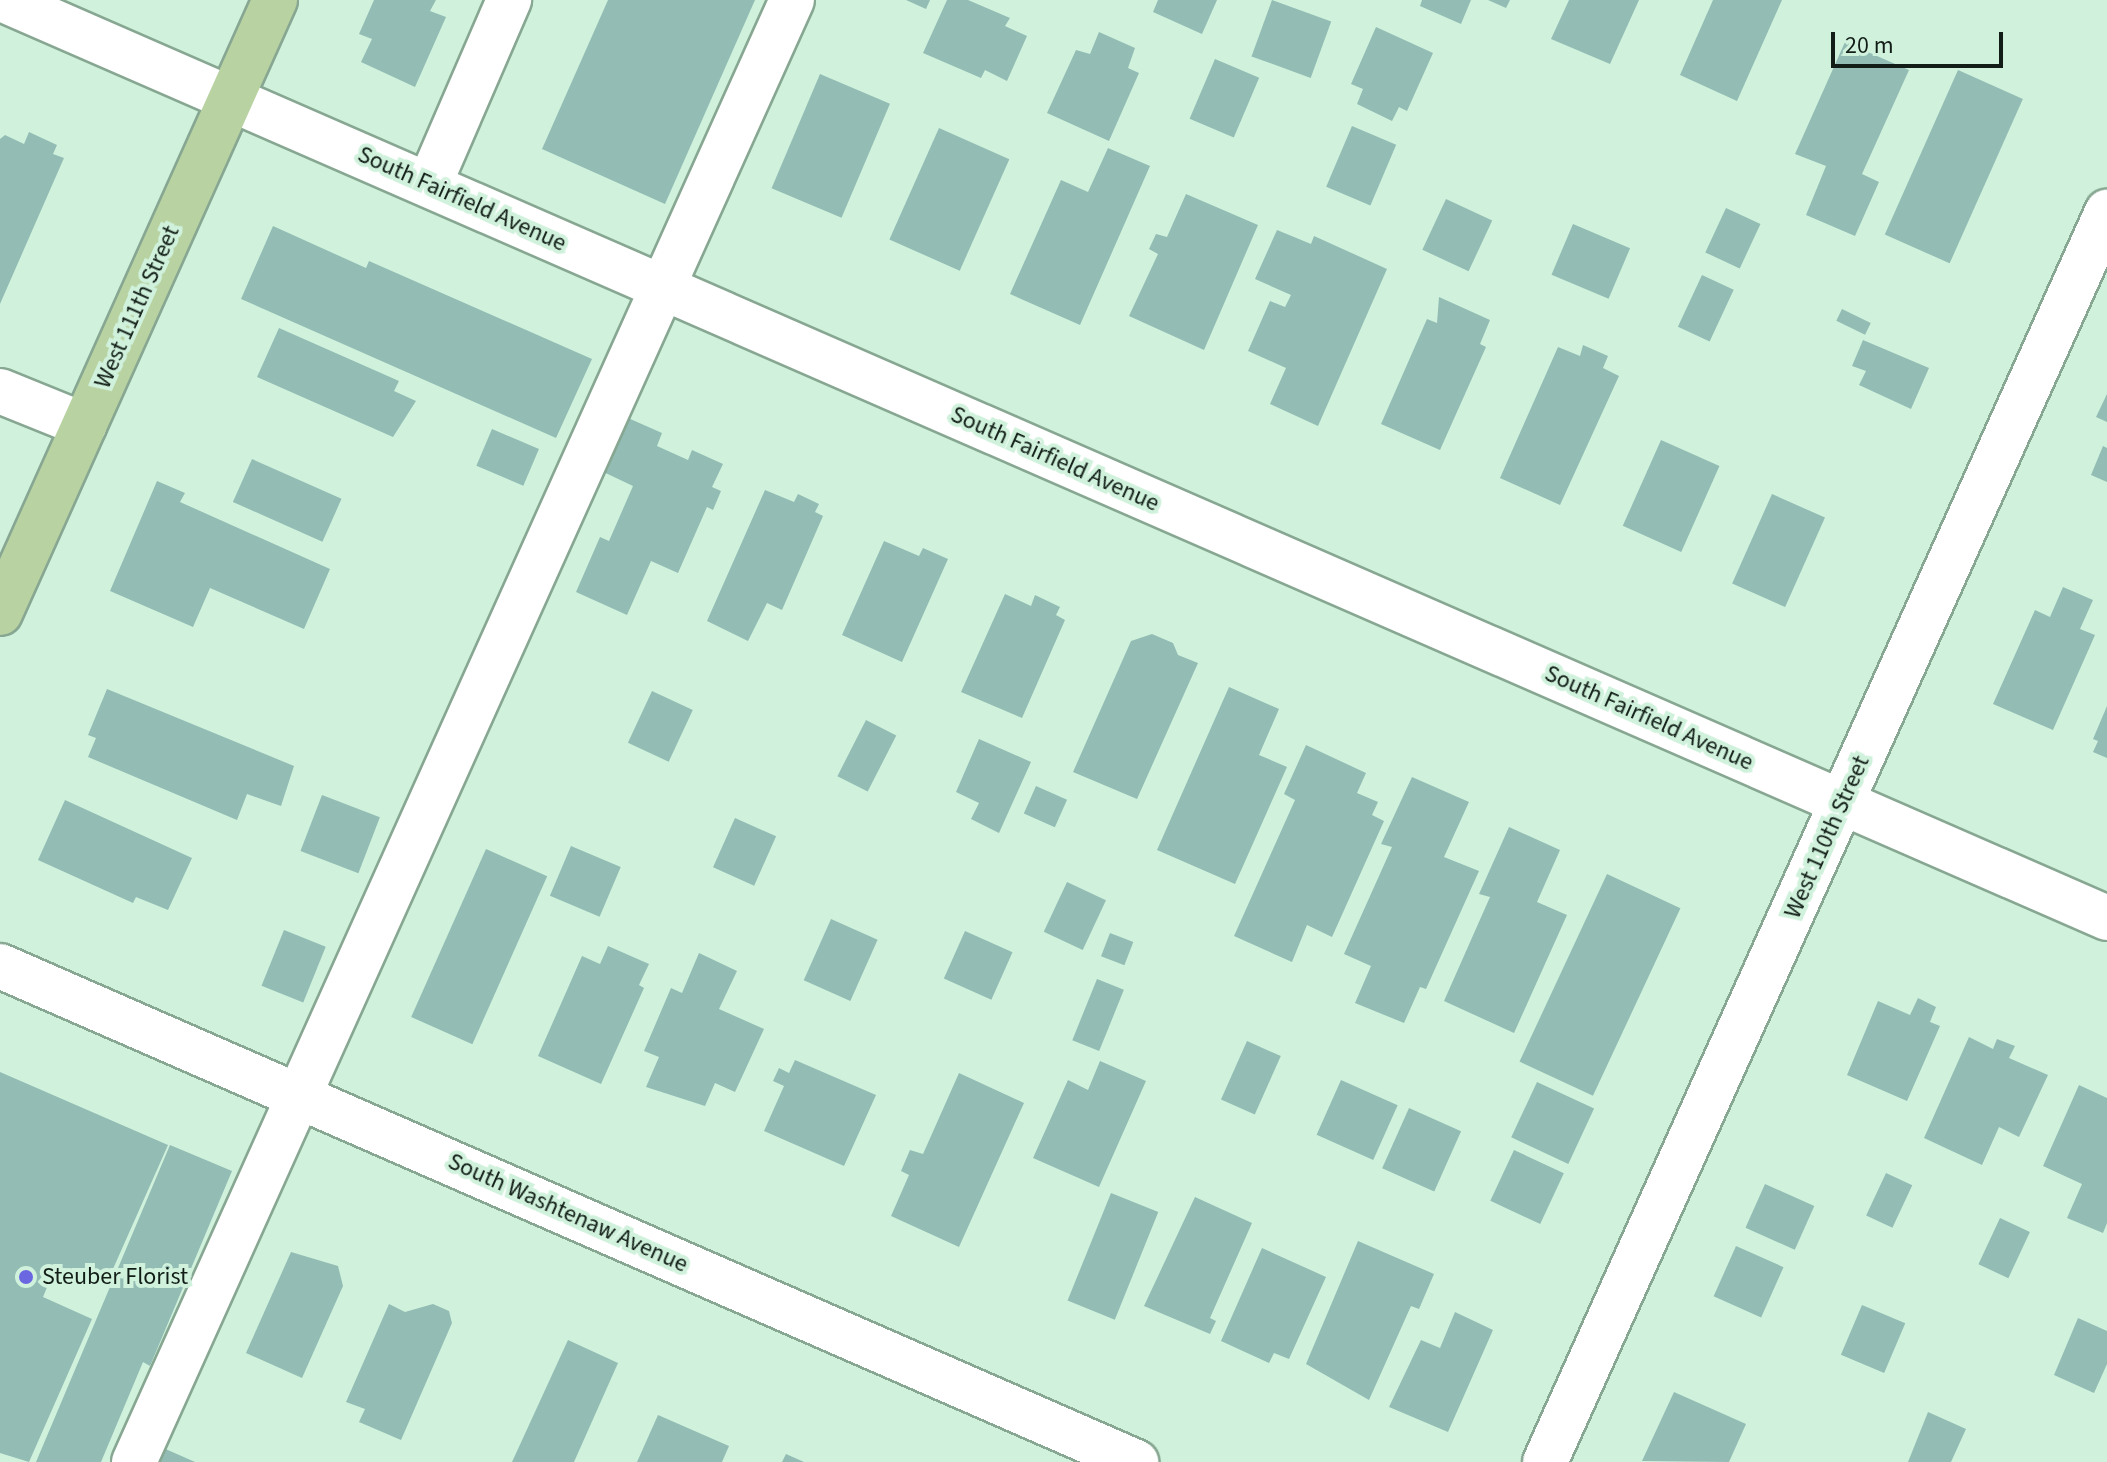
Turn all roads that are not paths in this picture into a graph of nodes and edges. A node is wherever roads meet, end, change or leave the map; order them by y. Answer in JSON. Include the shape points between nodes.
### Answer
{"nodes":[{"id":1,"x":4,"y":0,"type":"edge"},
{"id":2,"x":275,"y":0,"type":"edge"},
{"id":3,"x":509,"y":0,"type":"edge"},
{"id":4,"x":792,"y":0,"type":"edge"},
{"id":5,"x":231,"y":99,"type":"junction"},
{"id":6,"x":429,"y":185,"type":"junction"},
{"id":7,"x":2107,"y":212,"type":"edge"},
{"id":8,"x":664,"y":288,"type":"junction"},
{"id":9,"x":0,"y":391,"type":"edge"},
{"id":10,"x":84,"y":425,"type":"junction"},
{"id":11,"x":0,"y":613,"type":"edge"},
{"id":12,"x":1843,"y":803,"type":"junction"},
{"id":13,"x":2107,"y":918,"type":"edge"},
{"id":14,"x":0,"y":966,"type":"edge"},
{"id":15,"x":299,"y":1094,"type":"junction"},
{"id":16,"x":134,"y":1462,"type":"edge"},
{"id":17,"x":1136,"y":1462,"type":"edge"},
{"id":18,"x":1545,"y":1462,"type":"edge"}],
"edges":[{"from":1,"to":5,"type":"street","name":"South Fairfield Avenue"},
{"from":2,"to":5,"type":"main road","name":"West 111th Street"},
{"from":3,"to":6,"type":"street"},
{"from":4,"to":8,"type":"street"},
{"from":5,"to":6,"type":"street","name":"South Fairfield Avenue"},
{"from":5,"to":10,"type":"main road","name":"West 111th Street"},
{"from":6,"to":8,"type":"street","name":"South Fairfield Avenue"},
{"from":7,"to":12,"type":"street","name":"West 110th Street"},
{"from":8,"to":12,"type":"street","name":"South Fairfield Avenue"},
{"from":8,"to":15,"type":"street"},
{"from":9,"to":10,"type":"street"},
{"from":10,"to":11,"type":"main road","name":"West 111th Street"},
{"from":12,"to":13,"type":"street","name":"South Fairfield Avenue"},
{"from":12,"to":18,"type":"street","name":"West 110th Street"},
{"from":14,"to":15,"type":"street","name":"South Washtenaw Avenue"},
{"from":15,"to":16,"type":"street"},
{"from":15,"to":17,"type":"street","name":"South Washtenaw Avenue"}]}
